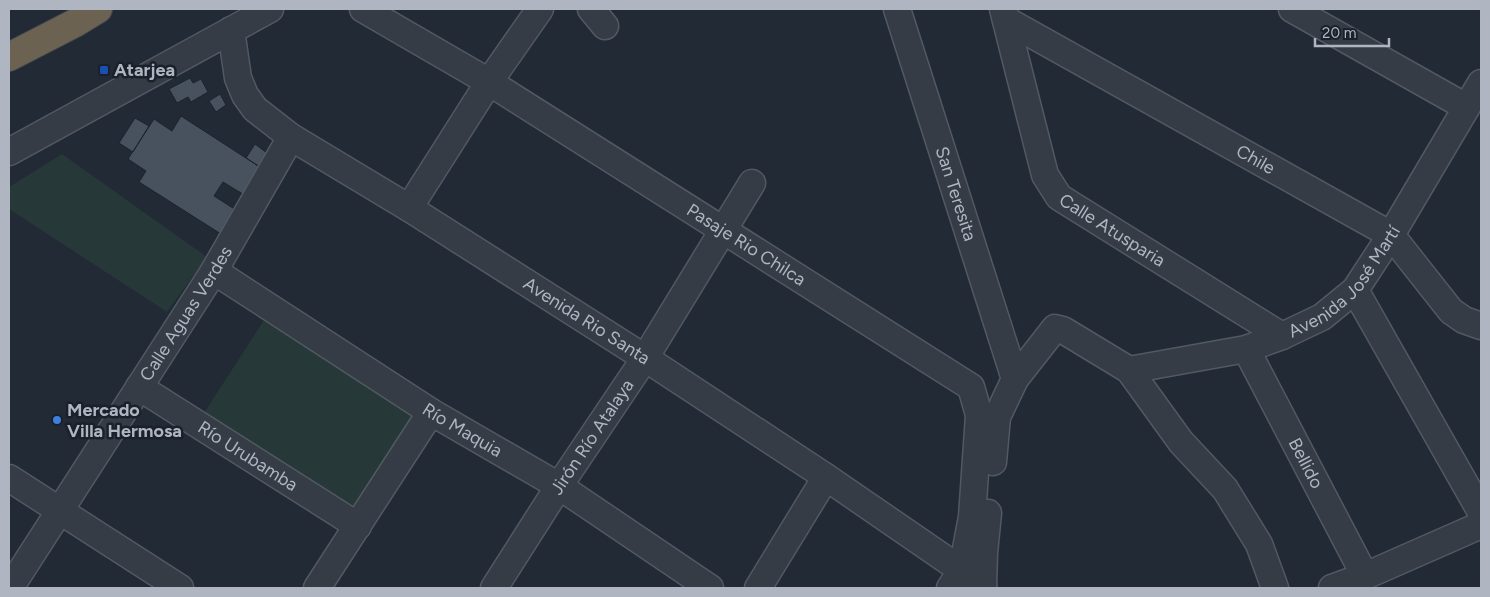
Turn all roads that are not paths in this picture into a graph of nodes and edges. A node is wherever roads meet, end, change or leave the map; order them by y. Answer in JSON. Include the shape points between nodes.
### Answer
{"nodes":[{"id":1,"x":98,"y":9,"type":"edge"},
{"id":2,"x":270,"y":9,"type":"edge"},
{"id":3,"x":363,"y":9,"type":"edge"},
{"id":4,"x":540,"y":9,"type":"edge"},
{"id":5,"x":897,"y":9,"type":"edge"},
{"id":6,"x":1292,"y":9,"type":"edge"},
{"id":7,"x":1005,"y":14,"type":"edge"},
{"id":8,"x":231,"y":30,"type":"junction"},
{"id":9,"x":9,"y":57,"type":"edge"},
{"id":10,"x":489,"y":82,"type":"junction"},
{"id":11,"x":1481,"y":83,"type":"edge"},
{"id":12,"x":1466,"y":107,"type":"junction"},
{"id":13,"x":291,"y":137,"type":"junction"},
{"id":14,"x":9,"y":152,"type":"edge"},
{"id":15,"x":752,"y":183,"type":"dead end"},
{"id":16,"x":409,"y":208,"type":"junction"},
{"id":17,"x":724,"y":230,"type":"junction"},
{"id":18,"x":1391,"y":235,"type":"junction"},
{"id":19,"x":214,"y":271,"type":"junction"},
{"id":20,"x":1355,"y":290,"type":"junction"},
{"id":21,"x":1481,"y":326,"type":"edge"},
{"id":22,"x":1282,"y":336,"type":"junction"},
{"id":23,"x":1246,"y":350,"type":"junction"},
{"id":24,"x":645,"y":358,"type":"junction"},
{"id":25,"x":1129,"y":370,"type":"junction"},
{"id":26,"x":1015,"y":379,"type":"junction"},
{"id":27,"x":138,"y":386,"type":"junction"},
{"id":28,"x":432,"y":412,"type":"junction"},
{"id":29,"x":826,"y":477,"type":"junction"},
{"id":30,"x":9,"y":478,"type":"edge"},
{"id":31,"x":559,"y":486,"type":"junction"},
{"id":32,"x":59,"y":511,"type":"junction"},
{"id":33,"x":1481,"y":512,"type":"edge"},
{"id":34,"x":1481,"y":525,"type":"edge"},
{"id":35,"x":358,"y":526,"type":"junction"},
{"id":36,"x":1365,"y":576,"type":"junction"},
{"id":37,"x":956,"y":579,"type":"edge"},
{"id":38,"x":983,"y":587,"type":"edge"},
{"id":39,"x":10,"y":588,"type":"edge"},
{"id":40,"x":180,"y":588,"type":"edge"},
{"id":41,"x":318,"y":588,"type":"edge"},
{"id":42,"x":494,"y":588,"type":"edge"},
{"id":43,"x":710,"y":588,"type":"edge"},
{"id":44,"x":758,"y":588,"type":"edge"},
{"id":45,"x":1275,"y":588,"type":"edge"},
{"id":46,"x":1332,"y":588,"type":"edge"}],
"edges":[{"from":1,"to":9,"type":"highway"},
{"from":2,"to":8,"type":"street"},
{"from":3,"to":10,"type":"street","name":"Pasaje Rio Chilca"},
{"from":4,"to":10,"type":"street"},
{"from":5,"to":26,"type":"street","name":"San Teresita"},
{"from":6,"to":12,"type":"street"},
{"from":7,"to":18,"type":"street","name":"Chile"},
{"from":7,"to":22,"type":"street","name":"Calle Atusparia","via":[[1045,175],[1059,197]]},
{"from":8,"to":13,"type":"street","name":"Avenida Rio Santa","via":[[238,78],[245,95],[255,109]]},
{"from":8,"to":14,"type":"street"},
{"from":10,"to":16,"type":"street"},
{"from":10,"to":17,"type":"street","name":"Pasaje Rio Chilca"},
{"from":11,"to":12,"type":"street","name":"Avenida José Martí"},
{"from":12,"to":18,"type":"street","name":"Avenida José Martí"},
{"from":13,"to":16,"type":"street","name":"Avenida Rio Santa"},
{"from":13,"to":19,"type":"street","name":"Calle Aguas Verdes"},
{"from":15,"to":17,"type":"street","name":"Jirón Río Atalaya"},
{"from":16,"to":24,"type":"street","name":"Avenida Rio Santa"},
{"from":17,"to":24,"type":"street","name":"Jirón Río Atalaya"},
{"from":17,"to":37,"type":"street","name":"Pasaje Rio Chilca","via":[[971,387],[979,415],[972,516]]},
{"from":18,"to":20,"type":"street","name":"Avenida José Martí"},
{"from":18,"to":21,"type":"street","name":"Chile","via":[[1450,310]]},
{"from":19,"to":27,"type":"street","name":"Calle Aguas Verdes"},
{"from":19,"to":28,"type":"street","name":"Río Maquia"},
{"from":20,"to":22,"type":"street","name":"Avenida José Martí","via":[[1322,318]]},
{"from":20,"to":33,"type":"street"},
{"from":22,"to":23,"type":"street","name":"Avenida José Martí"},
{"from":23,"to":25,"type":"street","name":"Avenida José Martí"},
{"from":23,"to":36,"type":"street","name":"Bellido"},
{"from":24,"to":29,"type":"street","name":"Avenida Rio Santa"},
{"from":24,"to":31,"type":"street","name":"Jirón Río Atalaya"},
{"from":25,"to":26,"type":"street","via":[[1055,328]]},
{"from":25,"to":45,"type":"street","via":[[1181,442],[1225,489],[1259,544]]},
{"from":26,"to":38,"type":"street","via":[[997,417]]},
{"from":27,"to":32,"type":"street","name":"Calle Aguas Verdes"},
{"from":27,"to":35,"type":"street","name":"Río Urubamba"},
{"from":28,"to":31,"type":"street","name":"Río Maquia"},
{"from":28,"to":35,"type":"street"},
{"from":29,"to":37,"type":"street","name":"Avenida Rio Santa"},
{"from":29,"to":44,"type":"street"},
{"from":30,"to":32,"type":"street"},
{"from":31,"to":42,"type":"street","name":"Jirón Río Atalaya"},
{"from":31,"to":43,"type":"street","name":"Río Maquia"},
{"from":32,"to":39,"type":"street","name":"Calle Aguas Verdes"},
{"from":32,"to":40,"type":"street"},
{"from":34,"to":36,"type":"street"},
{"from":35,"to":41,"type":"street"},
{"from":36,"to":46,"type":"street"},
{"from":37,"to":38,"type":"street","name":"Avenida Rio Santa"}]}
